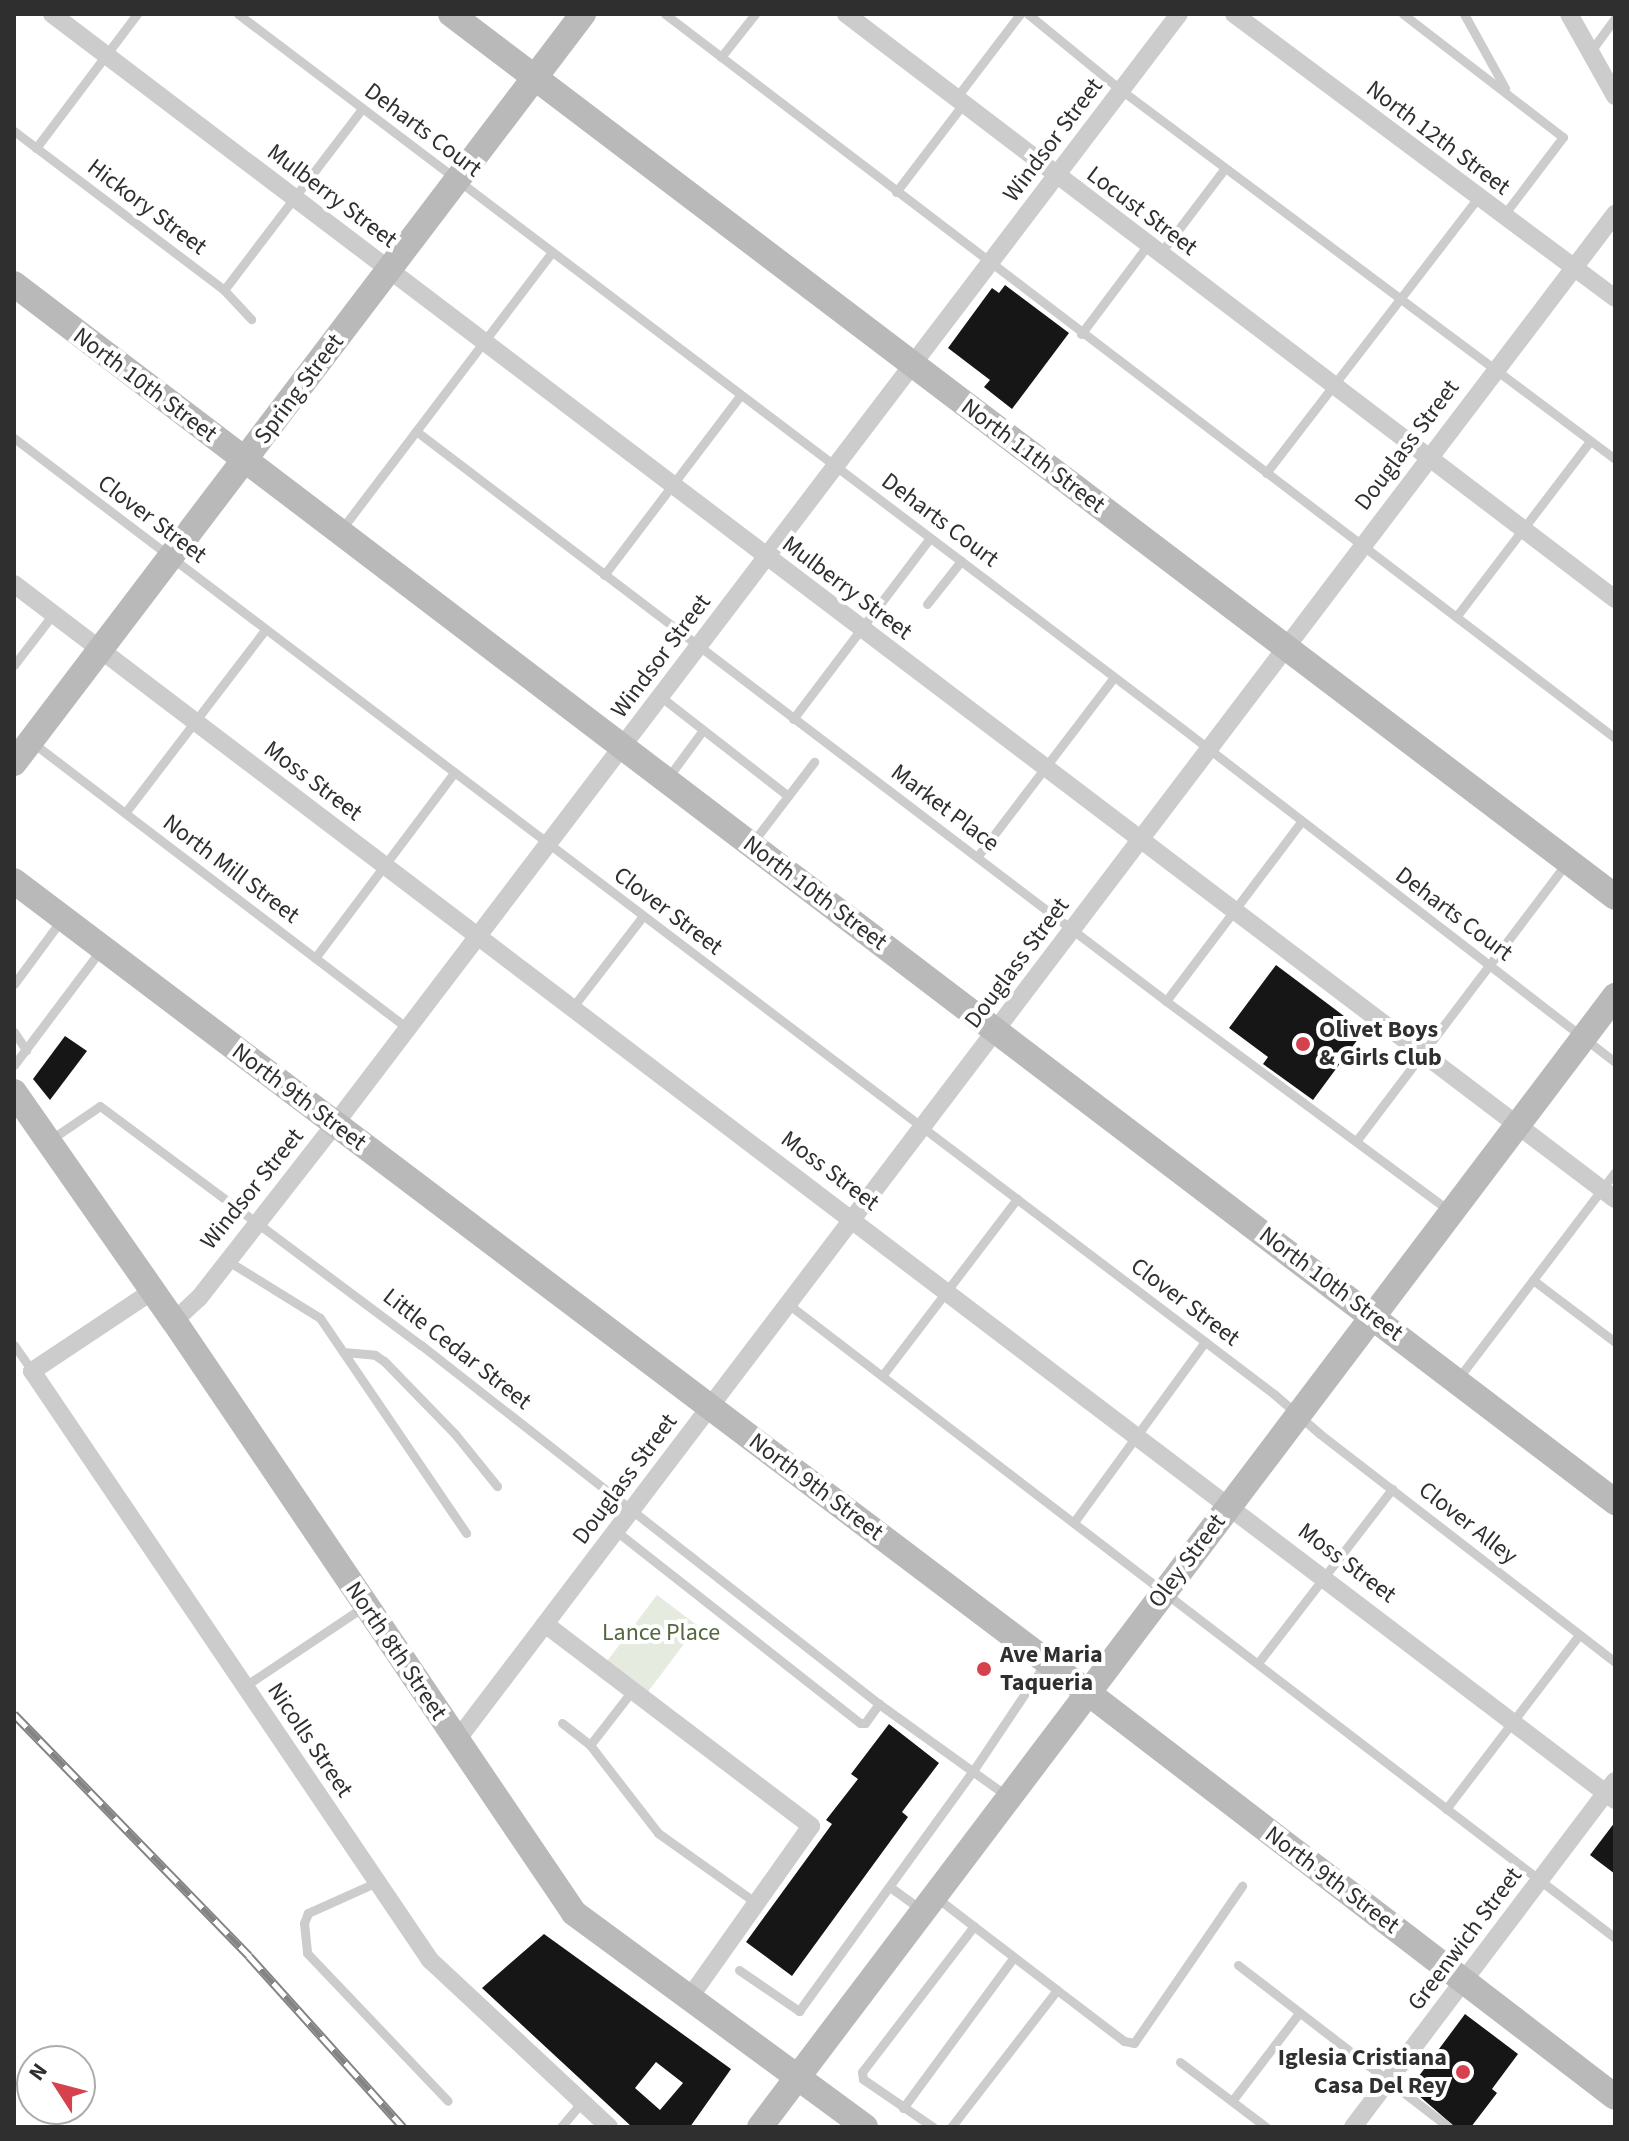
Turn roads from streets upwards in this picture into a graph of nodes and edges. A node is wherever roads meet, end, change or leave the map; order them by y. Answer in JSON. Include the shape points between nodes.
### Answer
{"nodes":[{"id":1,"x":52,"y":14,"type":"edge"},
{"id":2,"x":451,"y":14,"type":"edge"},
{"id":3,"x":583,"y":14,"type":"edge"},
{"id":4,"x":846,"y":14,"type":"edge"},
{"id":5,"x":1179,"y":14,"type":"edge"},
{"id":6,"x":1234,"y":14,"type":"edge"},
{"id":7,"x":1569,"y":14,"type":"edge"},
{"id":8,"x":535,"y":78,"type":"junction"},
{"id":9,"x":1615,"y":96,"type":"edge"},
{"id":10,"x":1056,"y":175,"type":"junction"},
{"id":11,"x":1615,"y":214,"type":"edge"},
{"id":12,"x":1574,"y":269,"type":"junction"},
{"id":13,"x":390,"y":270,"type":"junction"},
{"id":14,"x":14,"y":284,"type":"edge"},
{"id":15,"x":1615,"y":298,"type":"edge"},
{"id":16,"x":912,"y":365,"type":"junction"},
{"id":17,"x":1428,"y":457,"type":"junction"},
{"id":18,"x":244,"y":461,"type":"junction"},
{"id":19,"x":766,"y":558,"type":"junction"},
{"id":20,"x":14,"y":584,"type":"edge"},
{"id":21,"x":1615,"y":599,"type":"edge"},
{"id":22,"x":1285,"y":646,"type":"junction"},
{"id":23,"x":100,"y":650,"type":"junction"},
{"id":24,"x":622,"y":748,"type":"junction"},
{"id":25,"x":14,"y":763,"type":"edge"},
{"id":26,"x":1140,"y":839,"type":"junction"},
{"id":27,"x":14,"y":882,"type":"edge"},
{"id":28,"x":1615,"y":897,"type":"edge"},
{"id":29,"x":478,"y":938,"type":"junction"},
{"id":30,"x":1615,"y":996,"type":"edge"},
{"id":31,"x":996,"y":1030,"type":"junction"},
{"id":32,"x":14,"y":1092,"type":"edge"},
{"id":33,"x":335,"y":1124,"type":"junction"},
{"id":34,"x":1518,"y":1125,"type":"junction"},
{"id":35,"x":1609,"y":1194,"type":"edge"},
{"id":36,"x":853,"y":1219,"type":"junction"},
{"id":37,"x":151,"y":1292,"type":"junction"},
{"id":38,"x":1373,"y":1316,"type":"junction"},
{"id":39,"x":174,"y":1321,"type":"junction"},
{"id":40,"x":711,"y":1407,"type":"junction"},
{"id":41,"x":1615,"y":1502,"type":"edge"},
{"id":42,"x":1231,"y":1504,"type":"junction"},
{"id":43,"x":545,"y":1624,"type":"junction"},
{"id":44,"x":1087,"y":1692,"type":"junction"},
{"id":45,"x":457,"y":1740,"type":"junction"},
{"id":46,"x":1612,"y":1791,"type":"edge"},
{"id":47,"x":1463,"y":1981,"type":"junction"},
{"id":48,"x":689,"y":1998,"type":"junction"},
{"id":49,"x":797,"y":2078,"type":"junction"},
{"id":50,"x":1615,"y":2097,"type":"edge"},
{"id":51,"x":609,"y":2127,"type":"edge"},
{"id":52,"x":760,"y":2127,"type":"edge"},
{"id":53,"x":865,"y":2127,"type":"edge"},
{"id":54,"x":1353,"y":2127,"type":"edge"}],
"edges":[{"from":1,"to":13,"type":"street","name":"Mulberry Street"},
{"from":2,"to":8,"type":"street","name":"North 11th Street"},
{"from":3,"to":8,"type":"street","name":"Spring Street"},
{"from":4,"to":10,"type":"street","name":"Locust Street"},
{"from":5,"to":10,"type":"street","name":"Windsor Street"},
{"from":6,"to":12,"type":"street","name":"North 12th Street"},
{"from":7,"to":9,"type":"street"},
{"from":8,"to":13,"type":"street","name":"Spring Street"},
{"from":8,"to":16,"type":"street","name":"North 11th Street"},
{"from":10,"to":16,"type":"street","name":"Windsor Street"},
{"from":10,"to":17,"type":"street","name":"Locust Street"},
{"from":11,"to":12,"type":"street","name":"Douglass Street"},
{"from":12,"to":15,"type":"street","name":"North 12th Street"},
{"from":12,"to":17,"type":"street","name":"Douglass Street"},
{"from":13,"to":18,"type":"street","name":"Spring Street"},
{"from":13,"to":19,"type":"street","name":"Mulberry Street"},
{"from":14,"to":18,"type":"street","name":"North 10th Street"},
{"from":16,"to":19,"type":"street","name":"Windsor Street"},
{"from":16,"to":22,"type":"street","name":"North 11th Street"},
{"from":17,"to":21,"type":"street","name":"Locust Street"},
{"from":17,"to":22,"type":"street","name":"Douglass Street"},
{"from":18,"to":23,"type":"street","name":"Spring Street"},
{"from":18,"to":24,"type":"street","name":"North 10th Street"},
{"from":19,"to":24,"type":"street","name":"Windsor Street"},
{"from":19,"to":26,"type":"street","name":"Mulberry Street"},
{"from":20,"to":23,"type":"street","name":"Moss Street"},
{"from":22,"to":26,"type":"street","name":"Douglass Street"},
{"from":22,"to":28,"type":"street","name":"North 11th Street"},
{"from":23,"to":25,"type":"street","name":"Spring Street"},
{"from":23,"to":29,"type":"street","name":"Moss Street"},
{"from":24,"to":29,"type":"street","name":"Windsor Street"},
{"from":24,"to":31,"type":"street","name":"North 10th Street"},
{"from":26,"to":31,"type":"street","name":"Douglass Street"},
{"from":26,"to":34,"type":"street","name":"Mulberry Street"},
{"from":27,"to":33,"type":"street","name":"North 9th Street"},
{"from":29,"to":33,"type":"street","name":"Windsor Street"},
{"from":29,"to":36,"type":"street","name":"Moss Street"},
{"from":30,"to":34,"type":"street","name":"Oley Street"},
{"from":31,"to":36,"type":"street","name":"Douglass Street"},
{"from":31,"to":38,"type":"street","name":"North 10th Street"},
{"from":32,"to":37,"type":"street","name":"North 8th Street"},
{"from":33,"to":39,"type":"street","name":"Windsor Street","via":[[199,1298]]},
{"from":33,"to":40,"type":"street","name":"North 9th Street"},
{"from":34,"to":35,"type":"street","name":"Mulberry Street"},
{"from":34,"to":38,"type":"street","name":"Oley Street"},
{"from":36,"to":40,"type":"street","name":"Douglass Street"},
{"from":36,"to":42,"type":"street","name":"Moss Street"},
{"from":37,"to":39,"type":"street","name":"North 8th Street"},
{"from":37,"to":51,"type":"street","name":"Nicolls Street","via":[[32,1371],[430,1960]]},
{"from":38,"to":41,"type":"street","name":"North 10th Street"},
{"from":38,"to":42,"type":"street","name":"Oley Street"},
{"from":39,"to":45,"type":"street","name":"North 8th Street"},
{"from":40,"to":43,"type":"street","name":"Douglass Street"},
{"from":40,"to":44,"type":"street","name":"North 9th Street"},
{"from":42,"to":44,"type":"street","name":"Oley Street"},
{"from":42,"to":46,"type":"street","name":"Moss Street"},
{"from":43,"to":45,"type":"street","name":"Douglass Street"},
{"from":43,"to":48,"type":"street","via":[[811,1826]]},
{"from":44,"to":47,"type":"street","name":"North 9th Street"},
{"from":44,"to":49,"type":"street","name":"Oley Street"},
{"from":45,"to":48,"type":"street","name":"North 8th Street","via":[[574,1913]]},
{"from":46,"to":47,"type":"street","name":"Greenwich Street"},
{"from":47,"to":50,"type":"street","name":"North 9th Street"},
{"from":47,"to":54,"type":"street","name":"Greenwich Street"},
{"from":48,"to":49,"type":"street","name":"North 8th Street"},
{"from":49,"to":52,"type":"street","name":"Oley Street"},
{"from":49,"to":53,"type":"street","name":"North 8th Street"}]}
